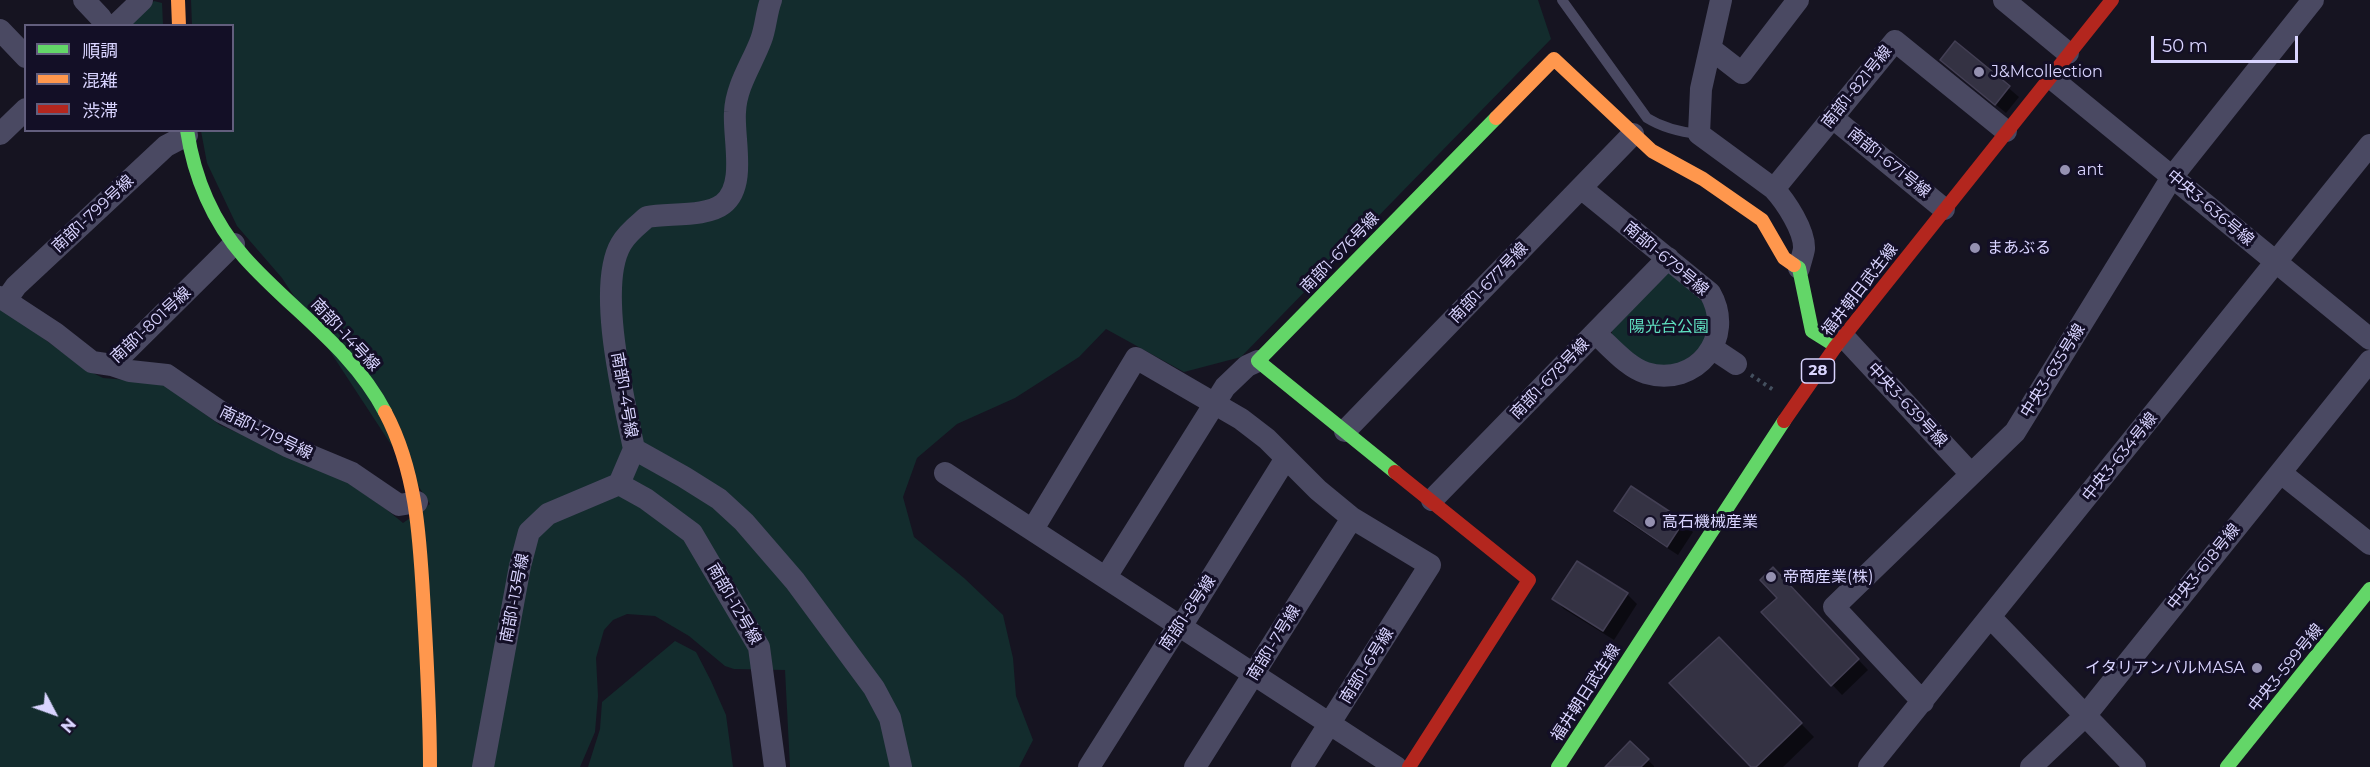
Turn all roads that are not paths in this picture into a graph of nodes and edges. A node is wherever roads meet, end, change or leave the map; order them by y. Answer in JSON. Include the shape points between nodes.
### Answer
{"nodes":[{"id":1,"x":84,"y":0,"type":"edge"},
{"id":2,"x":142,"y":0,"type":"edge"},
{"id":3,"x":178,"y":0,"type":"edge"},
{"id":4,"x":771,"y":0,"type":"edge"},
{"id":5,"x":1562,"y":0,"type":"edge"},
{"id":6,"x":1721,"y":0,"type":"edge"},
{"id":7,"x":1798,"y":0,"type":"edge"},
{"id":8,"x":2004,"y":0,"type":"edge"},
{"id":9,"x":2112,"y":0,"type":"edge"},
{"id":10,"x":2313,"y":0,"type":"edge"},
{"id":11,"x":108,"y":22,"type":"edge"},
{"id":12,"x":179,"y":24,"type":"edge"},
{"id":13,"x":0,"y":30,"type":"edge"},
{"id":14,"x":1711,"y":49,"type":"junction"},
{"id":15,"x":2068,"y":53,"type":"junction"},
{"id":16,"x":24,"y":55,"type":"edge"},
{"id":17,"x":2050,"y":77,"type":"junction"},
{"id":18,"x":24,"y":112,"type":"edge"},
{"id":19,"x":1833,"y":118,"type":"junction"},
{"id":20,"x":2006,"y":131,"type":"junction"},
{"id":21,"x":187,"y":133,"type":"edge"},
{"id":22,"x":0,"y":134,"type":"edge"},
{"id":23,"x":1633,"y":134,"type":"junction"},
{"id":24,"x":1699,"y":134,"type":"junction"},
{"id":25,"x":2370,"y":145,"type":"edge"},
{"id":26,"x":2172,"y":177,"type":"junction"},
{"id":27,"x":1581,"y":188,"type":"junction"},
{"id":28,"x":1774,"y":189,"type":"junction"},
{"id":29,"x":1944,"y":209,"type":"junction"},
{"id":30,"x":234,"y":244,"type":"junction"},
{"id":31,"x":1668,"y":258,"type":"junction"},
{"id":32,"x":2276,"y":263,"type":"junction"},
{"id":33,"x":1799,"y":268,"type":"junction"},
{"id":34,"x":3,"y":298,"type":"edge"},
{"id":35,"x":1595,"y":333,"type":"junction"},
{"id":36,"x":2370,"y":339,"type":"edge"},
{"id":37,"x":1840,"y":341,"type":"junction"},
{"id":38,"x":1712,"y":348,"type":"junction"},
{"id":39,"x":1258,"y":361,"type":"junction"},
{"id":40,"x":2370,"y":361,"type":"edge"},
{"id":41,"x":1736,"y":364,"type":"road end"},
{"id":42,"x":112,"y":365,"type":"junction"},
{"id":43,"x":1215,"y":404,"type":"junction"},
{"id":44,"x":1345,"y":431,"type":"junction"},
{"id":45,"x":634,"y":449,"type":"junction"},
{"id":46,"x":1286,"y":458,"type":"junction"},
{"id":47,"x":2281,"y":472,"type":"junction"},
{"id":48,"x":945,"y":473,"type":"dead end"},
{"id":49,"x":1971,"y":474,"type":"junction"},
{"id":50,"x":619,"y":484,"type":"junction"},
{"id":51,"x":1432,"y":500,"type":"junction"},
{"id":52,"x":417,"y":502,"type":"junction"},
{"id":53,"x":1352,"y":518,"type":"junction"},
{"id":54,"x":1033,"y":529,"type":"junction"},
{"id":55,"x":2370,"y":544,"type":"edge"},
{"id":56,"x":1106,"y":577,"type":"junction"},
{"id":57,"x":2370,"y":590,"type":"edge"},
{"id":58,"x":1991,"y":618,"type":"junction"},
{"id":59,"x":1180,"y":625,"type":"junction"},
{"id":60,"x":1254,"y":674,"type":"junction"},
{"id":61,"x":1923,"y":702,"type":"junction"},
{"id":62,"x":2085,"y":716,"type":"junction"},
{"id":63,"x":1330,"y":724,"type":"junction"},
{"id":64,"x":430,"y":767,"type":"edge"},
{"id":65,"x":483,"y":767,"type":"edge"},
{"id":66,"x":775,"y":767,"type":"edge"},
{"id":67,"x":901,"y":767,"type":"edge"},
{"id":68,"x":1089,"y":767,"type":"edge"},
{"id":69,"x":1196,"y":767,"type":"edge"},
{"id":70,"x":1302,"y":767,"type":"edge"},
{"id":71,"x":1396,"y":767,"type":"edge"},
{"id":72,"x":1409,"y":767,"type":"edge"},
{"id":73,"x":1558,"y":767,"type":"edge"},
{"id":74,"x":1869,"y":767,"type":"edge"},
{"id":75,"x":2031,"y":767,"type":"edge"},
{"id":76,"x":2135,"y":767,"type":"edge"},
{"id":77,"x":2227,"y":767,"type":"edge"}],
"edges":[{"from":1,"to":11,"type":"street"},
{"from":2,"to":11,"type":"street"},
{"from":3,"to":12,"type":"street"},
{"from":4,"to":45,"type":"street","name":"南部1-4号線","via":[[762,37],[742,80],[735,112],[737,171],[732,195],[723,205],[706,212],[647,217],[621,244],[612,267],[610,293],[615,340]]},
{"from":5,"to":24,"type":"lane","via":[[1647,118]]},
{"from":6,"to":14,"type":"street"},
{"from":7,"to":14,"type":"street","via":[[1742,73]]},
{"from":8,"to":15,"type":"street"},
{"from":9,"to":15,"type":"street","name":"福井朝日武生線","number":"28"},
{"from":10,"to":26,"type":"street","name":"中央3-635号線"},
{"from":13,"to":16,"type":"street"},
{"from":14,"to":24,"type":"street","via":[[1701,89]]},
{"from":15,"to":17,"type":"street","name":"福井朝日武生線","number":"28"},
{"from":17,"to":20,"type":"street","name":"福井朝日武生線","number":"28"},
{"from":17,"to":26,"type":"street","name":"中央3-636号線"},
{"from":18,"to":22,"type":"street"},
{"from":19,"to":20,"type":"street","name":"南部1-821号線","via":[[1895,41]]},
{"from":19,"to":28,"type":"street","name":"南部1-821号線"},
{"from":19,"to":29,"type":"street","name":"南部1-671号線"},
{"from":20,"to":29,"type":"street","name":"福井朝日武生線","number":"28"},
{"from":21,"to":30,"type":"street","name":"南部1-14号線","via":[[194,166],[210,204]]},
{"from":21,"to":34,"type":"street","name":"南部1-799号線","via":[[165,146]]},
{"from":23,"to":27,"type":"street","name":"南部1-677号線"},
{"from":23,"to":33,"type":"street","name":"南部1-676号線","via":[[1652,151],[1703,179],[1762,220],[1784,258]]},
{"from":23,"to":39,"type":"street","name":"南部1-676号線","via":[[1554,58]]},
{"from":24,"to":28,"type":"street"},
{"from":25,"to":32,"type":"street","name":"中央3-634号線"},
{"from":26,"to":32,"type":"street","name":"中央3-636号線"},
{"from":26,"to":49,"type":"street","name":"中央3-635号線","via":[[2015,432]]},
{"from":27,"to":31,"type":"street","name":"南部1-679号線"},
{"from":27,"to":44,"type":"street","name":"南部1-677号線"},
{"from":28,"to":33,"type":"street","via":[[1794,217],[1804,248]]},
{"from":29,"to":37,"type":"street","name":"福井朝日武生線","number":"28"},
{"from":30,"to":42,"type":"street","name":"南部1-801号線"},
{"from":30,"to":52,"type":"street","name":"南部1-14号線","via":[[364,377],[393,425]]},
{"from":31,"to":35,"type":"street","name":"南部1-678号線"},
{"from":31,"to":38,"type":"street","name":"南部1-679号線","via":[[1710,293],[1718,307],[1717,338]]},
{"from":32,"to":36,"type":"street","name":"中央3-636号線"},
{"from":32,"to":58,"type":"street","name":"中央3-634号線"},
{"from":33,"to":37,"type":"street","via":[[1812,330]]},
{"from":34,"to":42,"type":"street","name":"南部1-801号線","via":[[92,362]]},
{"from":35,"to":38,"type":"street","via":[[1631,364],[1663,376],[1692,368]]},
{"from":35,"to":51,"type":"street","name":"南部1-678号線"},
{"from":37,"to":49,"type":"street","name":"中央3-639号線"},
{"from":37,"to":73,"type":"street","name":"福井朝日武生線","number":"28","via":[[1794,405]]},
{"from":38,"to":41,"type":"street"},
{"from":39,"to":43,"type":"street","via":[[1246,366],[1225,387]]},
{"from":39,"to":44,"type":"street"},
{"from":40,"to":47,"type":"street","name":"中央3-618号線"},
{"from":42,"to":52,"type":"street","name":"南部1-719号線","via":[[167,375],[221,412],[352,473],[399,505]]},
{"from":43,"to":46,"type":"street","via":[[1241,419]]},
{"from":43,"to":54,"type":"street","via":[[1136,358]]},
{"from":43,"to":56,"type":"street"},
{"from":44,"to":51,"type":"street"},
{"from":45,"to":50,"type":"street"},
{"from":45,"to":67,"type":"street","name":"南部1-4号線","via":[[719,499],[795,580],[874,688],[891,718]]},
{"from":46,"to":53,"type":"street"},
{"from":46,"to":59,"type":"street","name":"南部1-8号線"},
{"from":47,"to":55,"type":"street"},
{"from":47,"to":62,"type":"street","name":"中央3-618号線"},
{"from":48,"to":54,"type":"street"},
{"from":49,"to":61,"type":"street","name":"中央3-635号線","via":[[1834,607]]},
{"from":50,"to":65,"type":"street","name":"南部1-13号線","via":[[548,514],[529,532]]},
{"from":50,"to":66,"type":"street","name":"南部1-12号線","via":[[692,533],[759,647]]},
{"from":51,"to":72,"type":"street","via":[[1529,580]]},
{"from":52,"to":64,"type":"street","name":"南部1-14号線"},
{"from":53,"to":60,"type":"street","name":"南部1-7号線"},
{"from":53,"to":63,"type":"street","name":"南部1-6号線","via":[[1430,565]]},
{"from":54,"to":56,"type":"street"},
{"from":56,"to":59,"type":"street"},
{"from":57,"to":77,"type":"street","name":"中央3-599号線"},
{"from":58,"to":61,"type":"street","name":"中央3-634号線"},
{"from":58,"to":62,"type":"street"},
{"from":59,"to":60,"type":"street"},
{"from":59,"to":68,"type":"street","name":"南部1-8号線"},
{"from":60,"to":63,"type":"street"},
{"from":60,"to":69,"type":"street","name":"南部1-7号線"},
{"from":61,"to":74,"type":"street","name":"中央3-634号線"},
{"from":62,"to":75,"type":"street","name":"中央3-618号線"},
{"from":62,"to":76,"type":"street"},
{"from":63,"to":70,"type":"street","name":"南部1-6号線"},
{"from":63,"to":71,"type":"street"}]}
